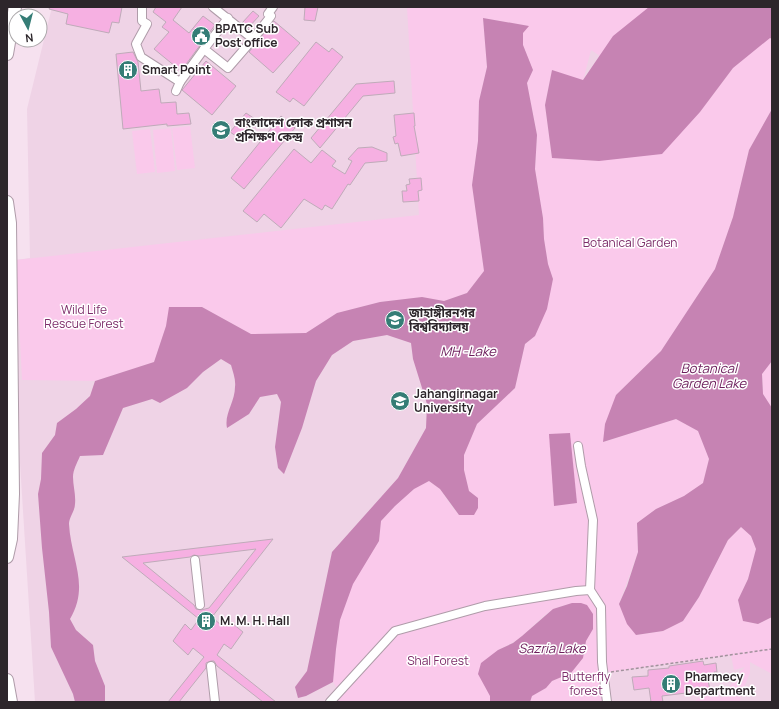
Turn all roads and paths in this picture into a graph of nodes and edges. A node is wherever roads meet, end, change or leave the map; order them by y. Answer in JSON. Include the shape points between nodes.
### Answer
{"nodes":[{"id":1,"x":15,"y":7,"type":"edge"},
{"id":2,"x":142,"y":7,"type":"edge"},
{"id":3,"x":213,"y":7,"type":"edge"},
{"id":4,"x":273,"y":7,"type":"edge"},
{"id":5,"x":228,"y":18,"type":"junction"},
{"id":6,"x":253,"y":39,"type":"junction"},
{"id":7,"x":204,"y":50,"type":"junction"},
{"id":8,"x":7,"y":54,"type":"edge"},
{"id":9,"x":180,"y":82,"type":"junction"},
{"id":10,"x":176,"y":91,"type":"dead end"},
{"id":11,"x":7,"y":202,"type":"edge"},
{"id":12,"x":578,"y":446,"type":"dead end"},
{"id":13,"x":7,"y":557,"type":"edge"},
{"id":14,"x":195,"y":560,"type":"dead end"},
{"id":15,"x":590,"y":590,"type":"junction"},
{"id":16,"x":200,"y":605,"type":"dead end"},
{"id":17,"x":772,"y":649,"type":"edge"},
{"id":18,"x":211,"y":666,"type":"dead end"},
{"id":19,"x":603,"y":674,"type":"junction"},
{"id":20,"x":7,"y":680,"type":"edge"},
{"id":21,"x":11,"y":702,"type":"edge"},
{"id":22,"x":215,"y":702,"type":"edge"},
{"id":23,"x":330,"y":702,"type":"edge"},
{"id":24,"x":607,"y":702,"type":"edge"}],
"edges":[{"from":1,"to":8,"type":"highway"},
{"from":2,"to":9,"type":"street","via":[[142,21],[147,24],[136,44],[141,57]]},
{"from":3,"to":5,"type":"street"},
{"from":4,"to":6,"type":"street","via":[[268,14],[271,16]]},
{"from":5,"to":6,"type":"street"},
{"from":5,"to":7,"type":"street"},
{"from":6,"to":7,"type":"street","via":[[228,68]]},
{"from":7,"to":9,"type":"street"},
{"from":9,"to":10,"type":"street"},
{"from":11,"to":13,"type":"highway","via":[[10,223],[13,494],[11,539]]},
{"from":12,"to":15,"type":"street","via":[[593,520]]},
{"from":14,"to":16,"type":"street"},
{"from":15,"to":19,"type":"street","via":[[601,607]]},
{"from":15,"to":23,"type":"street","via":[[485,606],[395,631]]},
{"from":17,"to":19,"type":"path"},
{"from":18,"to":22,"type":"street"},
{"from":19,"to":24,"type":"street"},
{"from":20,"to":21,"type":"highway"}]}
